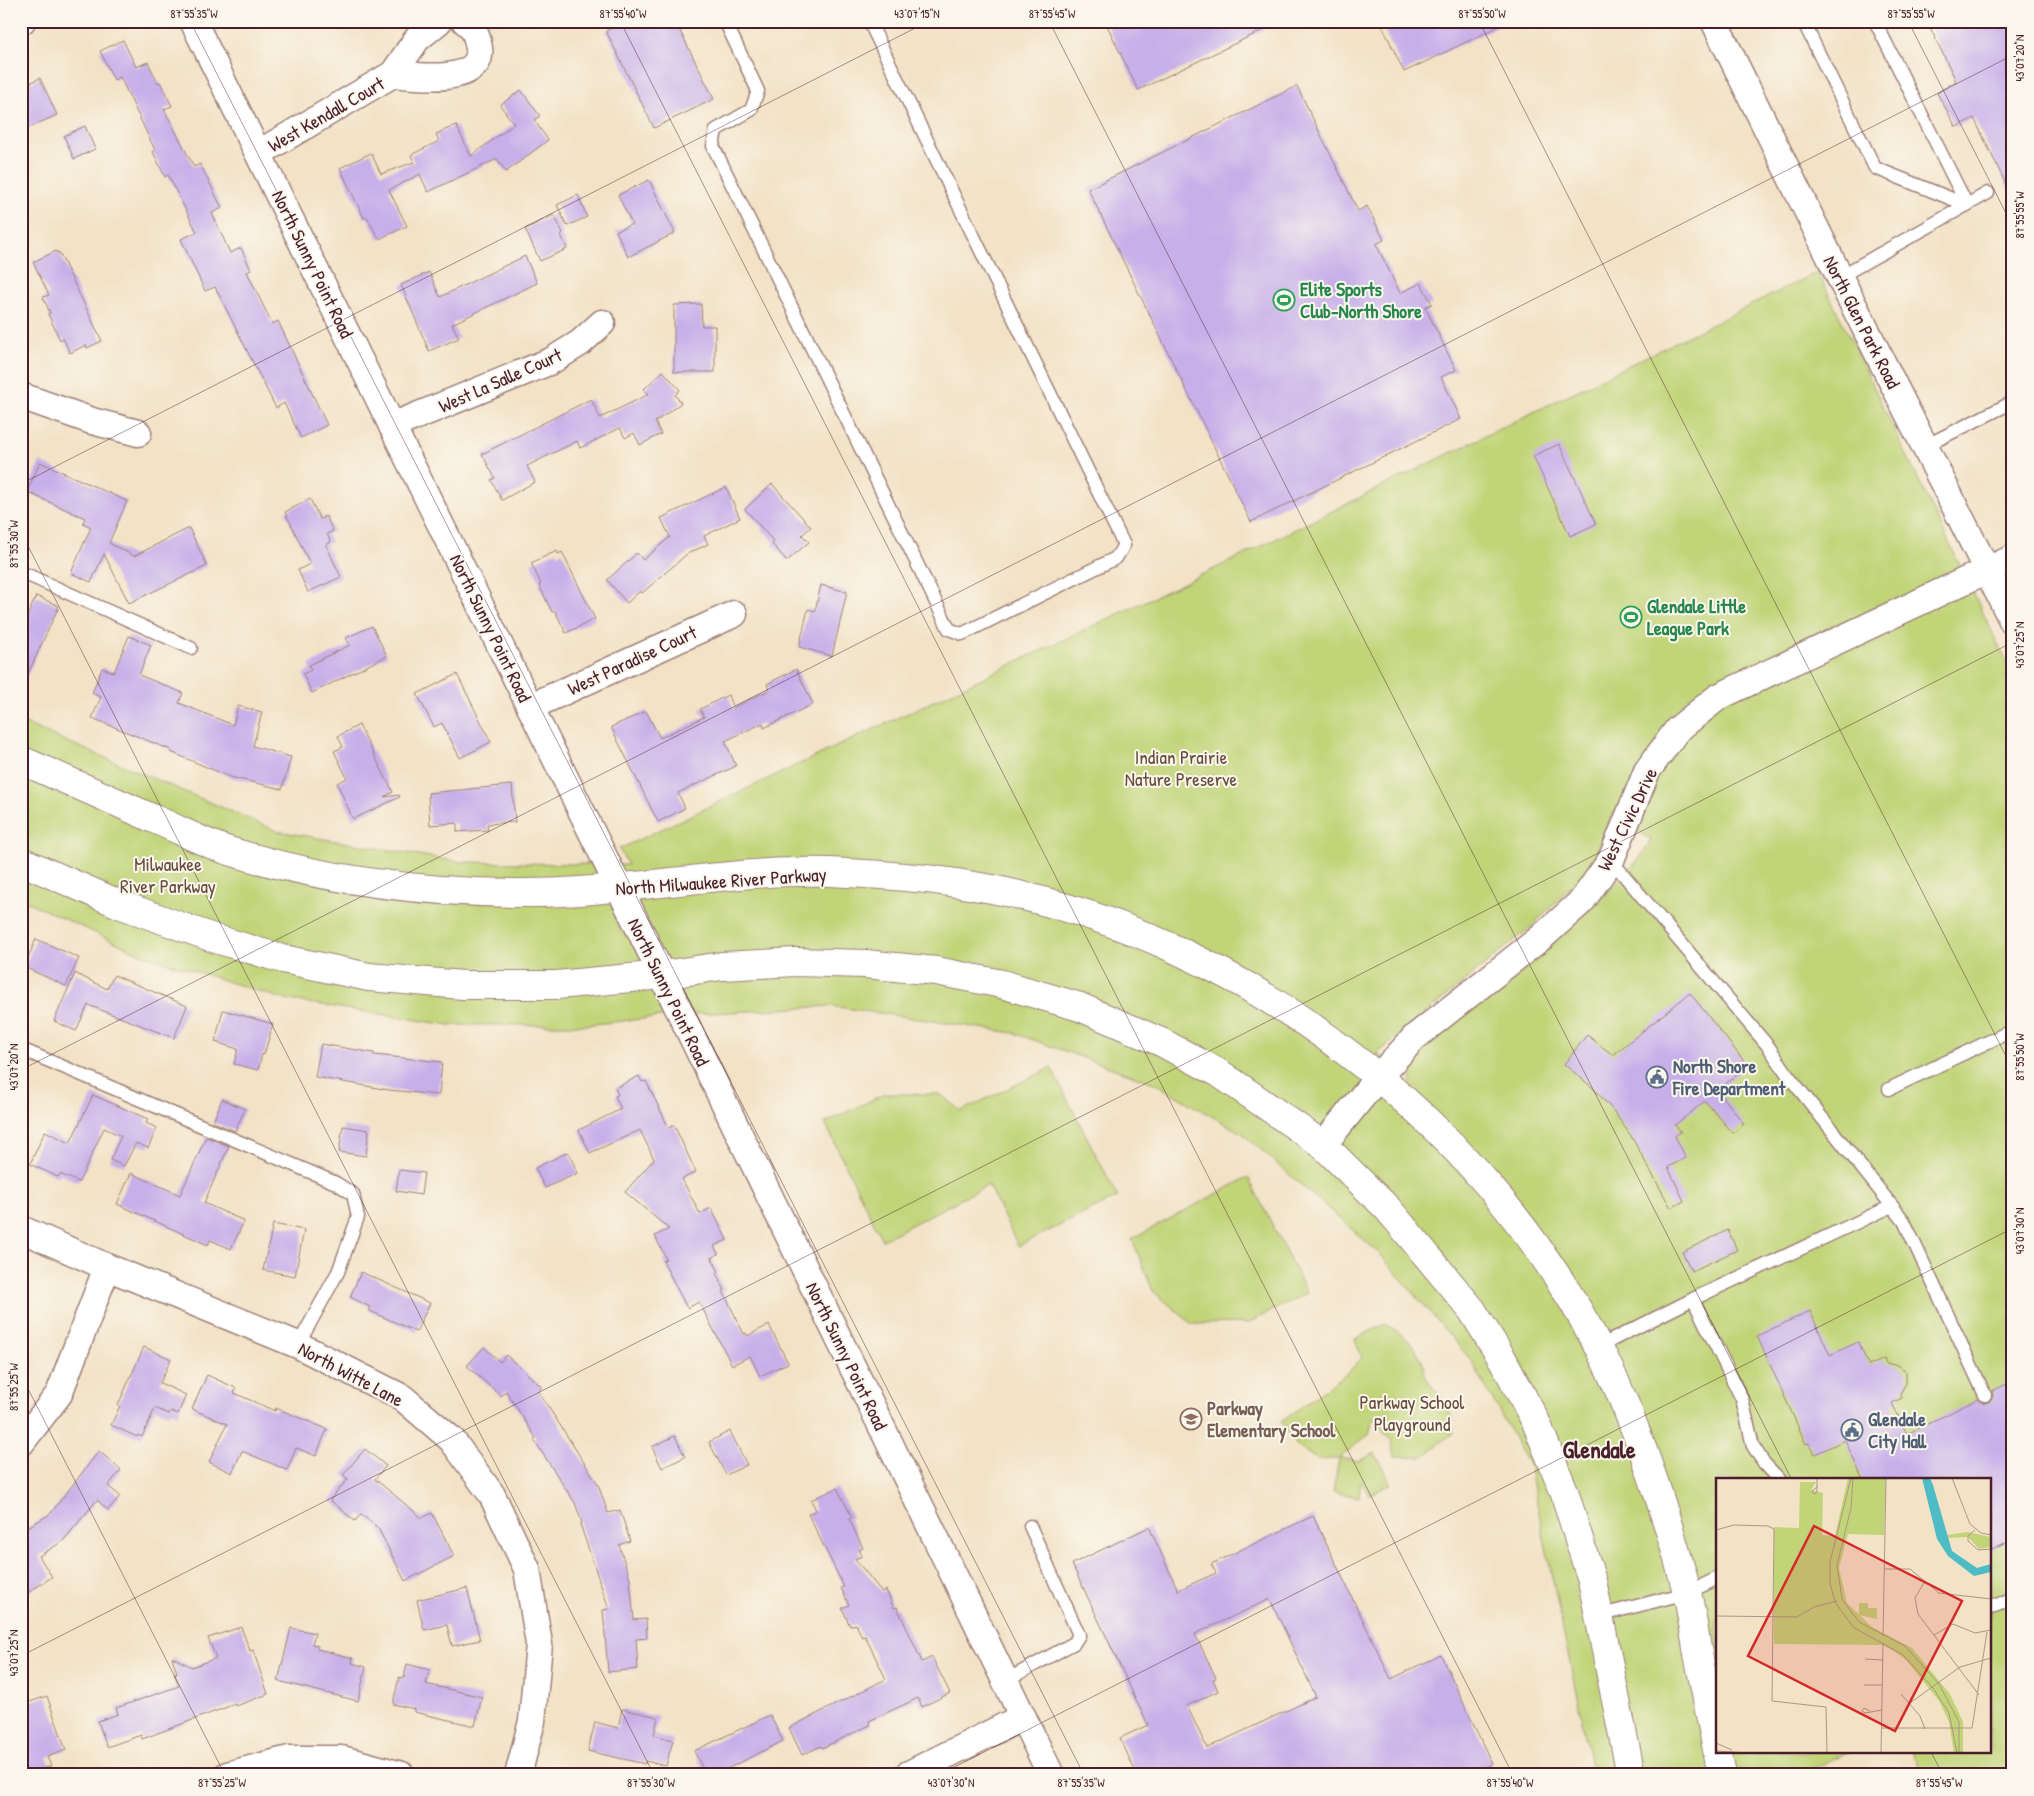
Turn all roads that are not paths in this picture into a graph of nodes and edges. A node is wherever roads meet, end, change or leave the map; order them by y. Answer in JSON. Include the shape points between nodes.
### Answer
{"nodes":[{"id":1,"x":194,"y":21,"type":"edge"},
{"id":2,"x":439,"y":21,"type":"edge"},
{"id":3,"x":465,"y":21,"type":"edge"},
{"id":4,"x":725,"y":21,"type":"edge"},
{"id":5,"x":869,"y":21,"type":"edge"},
{"id":6,"x":1714,"y":21,"type":"edge"},
{"id":7,"x":1813,"y":21,"type":"edge"},
{"id":8,"x":1875,"y":21,"type":"edge"},
{"id":9,"x":393,"y":74,"type":"junction"},
{"id":10,"x":259,"y":153,"type":"junction"},
{"id":11,"x":1988,"y":193,"type":"dead end"},
{"id":12,"x":1967,"y":205,"type":"junction"},
{"id":13,"x":1839,"y":277,"type":"junction"},
{"id":14,"x":602,"y":323,"type":"dead end"},
{"id":15,"x":21,"y":396,"type":"edge"},
{"id":16,"x":2013,"y":402,"type":"edge"},
{"id":17,"x":392,"y":426,"type":"junction"},
{"id":18,"x":138,"y":433,"type":"dead end"},
{"id":19,"x":1925,"y":446,"type":"junction"},
{"id":20,"x":2013,"y":558,"type":"edge"},
{"id":21,"x":1988,"y":570,"type":"junction"},
{"id":22,"x":21,"y":572,"type":"edge"},
{"id":23,"x":734,"y":614,"type":"dead end"},
{"id":24,"x":2013,"y":622,"type":"edge"},
{"id":25,"x":191,"y":648,"type":"dead end"},
{"id":26,"x":530,"y":707,"type":"junction"},
{"id":27,"x":21,"y":760,"type":"edge"},
{"id":28,"x":1611,"y":860,"type":"junction"},
{"id":29,"x":21,"y":861,"type":"edge"},
{"id":30,"x":618,"y":888,"type":"junction"},
{"id":31,"x":662,"y":975,"type":"junction"},
{"id":32,"x":2013,"y":1030,"type":"edge"},
{"id":33,"x":21,"y":1049,"type":"edge"},
{"id":34,"x":1379,"y":1076,"type":"junction"},
{"id":35,"x":1889,"y":1089,"type":"dead end"},
{"id":36,"x":1323,"y":1145,"type":"junction"},
{"id":37,"x":1892,"y":1206,"type":"junction"},
{"id":38,"x":21,"y":1230,"type":"edge"},
{"id":39,"x":106,"y":1268,"type":"junction"},
{"id":40,"x":1693,"y":1299,"type":"junction"},
{"id":41,"x":298,"y":1345,"type":"junction"},
{"id":42,"x":1598,"y":1347,"type":"junction"},
{"id":43,"x":1985,"y":1395,"type":"dead end"},
{"id":44,"x":21,"y":1443,"type":"edge"},
{"id":45,"x":1778,"y":1478,"type":"edge"},
{"id":46,"x":1030,"y":1526,"type":"dead end"},
{"id":47,"x":1716,"y":1579,"type":"edge"},
{"id":48,"x":1687,"y":1592,"type":"junction"},
{"id":49,"x":2013,"y":1598,"type":"edge"},
{"id":50,"x":1992,"y":1607,"type":"edge"},
{"id":51,"x":1598,"y":1616,"type":"junction"},
{"id":52,"x":1006,"y":1681,"type":"junction"},
{"id":53,"x":1023,"y":1717,"type":"junction"},
{"id":54,"x":1716,"y":1744,"type":"edge"},
{"id":55,"x":1718,"y":1754,"type":"edge"},
{"id":56,"x":227,"y":1775,"type":"edge"},
{"id":57,"x":402,"y":1775,"type":"edge"},
{"id":58,"x":518,"y":1775,"type":"edge"},
{"id":59,"x":907,"y":1775,"type":"edge"},
{"id":60,"x":1051,"y":1775,"type":"edge"},
{"id":61,"x":1631,"y":1775,"type":"edge"},
{"id":62,"x":1722,"y":1775,"type":"edge"}],
"edges":[{"from":1,"to":10,"type":"street","name":"North Sunny Point Road"},
{"from":2,"to":9,"type":"street","name":"West Kendall Court","via":[[417,39]]},
{"from":3,"to":9,"type":"street","name":"West Kendall Court","via":[[474,30],[480,52],[466,72],[432,77]]},
{"from":4,"to":5,"type":"lane","via":[[758,91],[751,110],[716,130],[713,146],[949,629],[962,634],[1116,558],[1124,545]]},
{"from":6,"to":13,"type":"street","name":"North Glen Park Road"},
{"from":7,"to":12,"type":"lane","via":[[1805,25],[1875,168]]},
{"from":8,"to":12,"type":"lane"},
{"from":9,"to":10,"type":"street","name":"West Kendall Court"},
{"from":10,"to":17,"type":"street","name":"North Sunny Point Road"},
{"from":11,"to":12,"type":"lane"},
{"from":12,"to":13,"type":"lane"},
{"from":13,"to":19,"type":"street","name":"North Glen Park Road"},
{"from":14,"to":17,"type":"street","name":"West La Salle Court","via":[[580,343],[551,361]]},
{"from":15,"to":18,"type":"street"},
{"from":16,"to":19,"type":"lane"},
{"from":17,"to":26,"type":"street","name":"North Sunny Point Road"},
{"from":19,"to":21,"type":"street","name":"North Glen Park Road"},
{"from":20,"to":21,"type":"street","name":"West Civic Drive"},
{"from":21,"to":24,"type":"street","name":"North Glen Park Road"},
{"from":21,"to":28,"type":"street","name":"West Civic Drive","via":[[1718,698],[1704,708],[1677,730],[1647,771]]},
{"from":22,"to":25,"type":"lane"},
{"from":23,"to":26,"type":"street","name":"West Paradise Court"},
{"from":26,"to":30,"type":"street","name":"North Sunny Point Road"},
{"from":27,"to":30,"type":"street","name":"North Milwaukee River Parkway","via":[[222,849],[334,878],[439,891],[528,893]]},
{"from":28,"to":34,"type":"street","name":"West Civic Drive","via":[[1582,901],[1415,1038]]},
{"from":28,"to":37,"type":"lane","via":[[1768,1046]]},
{"from":29,"to":31,"type":"street","via":[[119,904],[216,939],[283,959],[369,977],[463,986],[557,985]]},
{"from":30,"to":31,"type":"street","name":"North Sunny Point Road"},
{"from":30,"to":34,"type":"street","name":"North Milwaukee River Parkway","via":[[773,874],[843,872],[981,887],[1043,901],[1116,924],[1198,960],[1277,1002]]},
{"from":31,"to":36,"type":"street","via":[[722,966],[806,962],[936,971],[1002,984],[1080,1007],[1161,1042],[1219,1073]]},
{"from":31,"to":52,"type":"street","name":"North Sunny Point Road"},
{"from":32,"to":35,"type":"lane"},
{"from":33,"to":41,"type":"lane","via":[[328,1179],[353,1194],[358,1217],[338,1272]]},
{"from":34,"to":36,"type":"street","name":"West Civic Drive"},
{"from":34,"to":42,"type":"street","name":"North Milwaukee River Parkway","via":[[1454,1148],[1505,1204],[1542,1254]]},
{"from":36,"to":51,"type":"street","via":[[1388,1209],[1439,1268],[1472,1310],[1503,1360],[1536,1422],[1564,1491],[1592,1581]]},
{"from":37,"to":40,"type":"lane"},
{"from":37,"to":43,"type":"lane","via":[[1904,1220]]},
{"from":38,"to":39,"type":"street","name":"North Witte Lane"},
{"from":39,"to":41,"type":"street","name":"North Witte Lane"},
{"from":39,"to":44,"type":"street","via":[[59,1394]]},
{"from":40,"to":42,"type":"lane"},
{"from":40,"to":45,"type":"lane","via":[[1742,1399],[1753,1446]]},
{"from":41,"to":58,"type":"street","name":"North Witte Lane","via":[[403,1398],[452,1440],[492,1495],[527,1569],[539,1644],[532,1721]]},
{"from":42,"to":48,"type":"street","name":"North Milwaukee River Parkway","via":[[1653,1480]]},
{"from":46,"to":52,"type":"lane","via":[[1078,1634],[1074,1643]]},
{"from":47,"to":48,"type":"lane"},
{"from":48,"to":51,"type":"lane"},
{"from":48,"to":54,"type":"street","name":"North Milwaukee River Parkway"},
{"from":49,"to":50,"type":"lane"},
{"from":51,"to":61,"type":"street"},
{"from":52,"to":53,"type":"street","name":"North Sunny Point Road"},
{"from":53,"to":59,"type":"street"},
{"from":53,"to":60,"type":"street","name":"North Sunny Point Road"},
{"from":55,"to":62,"type":"street","name":"North Milwaukee River Parkway"},
{"from":56,"to":57,"type":"street","via":[[289,1759],[342,1759]]}]}
